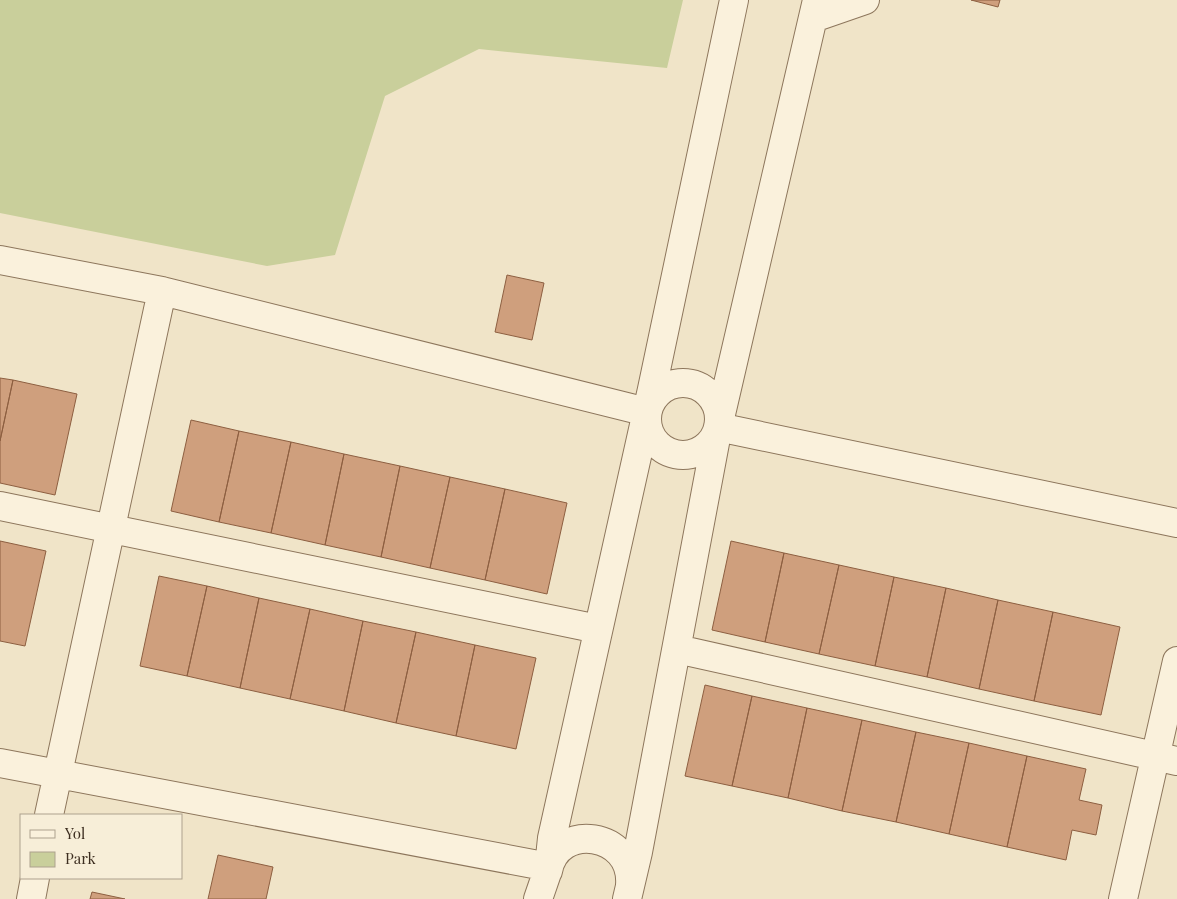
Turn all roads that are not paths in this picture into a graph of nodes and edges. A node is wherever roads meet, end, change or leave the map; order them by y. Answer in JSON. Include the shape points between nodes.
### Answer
{"nodes":[{"id":1,"x":734,"y":0,"type":"edge"},
{"id":2,"x":865,"y":0,"type":"edge"},
{"id":3,"x":815,"y":9,"type":"edge"},
{"id":4,"x":0,"y":260,"type":"edge"},
{"id":5,"x":162,"y":291,"type":"junction"},
{"id":6,"x":647,"y":412,"type":"junction"},
{"id":7,"x":718,"y":427,"type":"junction"},
{"id":8,"x":0,"y":506,"type":"edge"},
{"id":9,"x":1177,"y":523,"type":"edge"},
{"id":10,"x":110,"y":530,"type":"junction"},
{"id":11,"x":598,"y":629,"type":"junction"},
{"id":12,"x":676,"y":649,"type":"junction"},
{"id":13,"x":1177,"y":661,"type":"edge"},
{"id":14,"x":1166,"y":759,"type":"edge"},
{"id":15,"x":0,"y":763,"type":"edge"},
{"id":16,"x":58,"y":774,"type":"junction"},
{"id":17,"x":49,"y":814,"type":"edge"},
{"id":18,"x":549,"y":867,"type":"junction"},
{"id":19,"x":35,"y":879,"type":"edge"},
{"id":20,"x":632,"y":898,"type":"edge"},
{"id":21,"x":31,"y":899,"type":"edge"},
{"id":22,"x":538,"y":899,"type":"edge"},
{"id":23,"x":552,"y":899,"type":"edge"},
{"id":24,"x":1123,"y":899,"type":"edge"}],
"edges":[{"from":1,"to":6,"type":"street"},
{"from":2,"to":3,"type":"street"},
{"from":3,"to":7,"type":"street"},
{"from":4,"to":5,"type":"street"},
{"from":5,"to":6,"type":"street"},
{"from":5,"to":10,"type":"street"},
{"from":6,"to":7,"type":"street","via":[[646,423],[656,444],[675,455],[687,455],[702,449],[714,437]]},
{"from":6,"to":7,"type":"street","via":[[650,401],[662,389],[678,383],[690,383],[710,394],[719,415]]},
{"from":6,"to":11,"type":"street"},
{"from":7,"to":9,"type":"street"},
{"from":7,"to":12,"type":"street"},
{"from":8,"to":10,"type":"street"},
{"from":10,"to":11,"type":"street"},
{"from":10,"to":16,"type":"street"},
{"from":11,"to":18,"type":"street","via":[[552,838]]},
{"from":12,"to":14,"type":"street"},
{"from":12,"to":20,"type":"street"},
{"from":13,"to":14,"type":"street"},
{"from":14,"to":24,"type":"street"},
{"from":15,"to":16,"type":"street"},
{"from":16,"to":17,"type":"street"},
{"from":16,"to":18,"type":"street"},
{"from":18,"to":20,"type":"street","via":[[564,846],[576,840],[590,838],[603,841],[624,857],[629,869]]},
{"from":18,"to":22,"type":"street"},
{"from":18,"to":23,"type":"street","via":[[546,880]]},
{"from":19,"to":21,"type":"street"}]}
